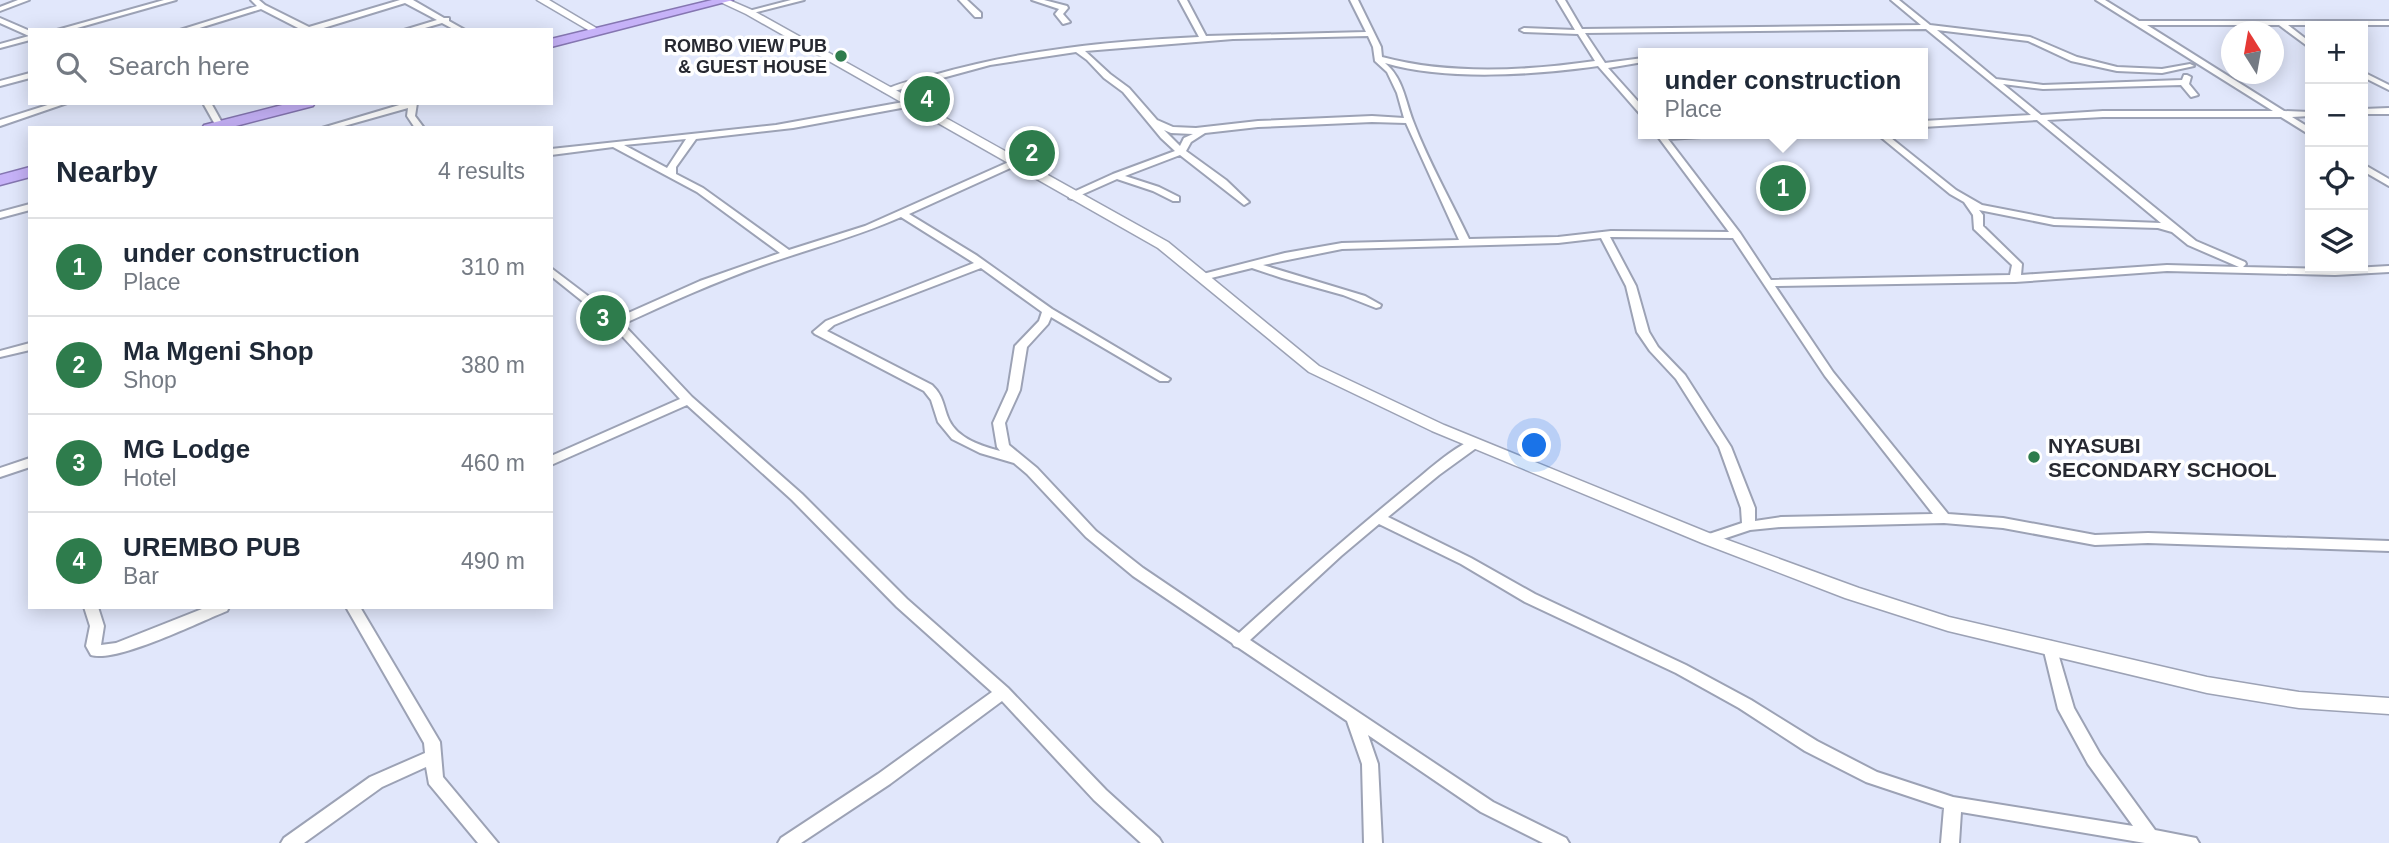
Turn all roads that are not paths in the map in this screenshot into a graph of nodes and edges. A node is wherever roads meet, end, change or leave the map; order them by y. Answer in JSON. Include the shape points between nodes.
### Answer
{"nodes":[{"id":1,"x":24,"y":0,"type":"edge"},
{"id":2,"x":172,"y":0,"type":"edge"},
{"id":3,"x":255,"y":0,"type":"edge"},
{"id":4,"x":406,"y":0,"type":"edge"},
{"id":5,"x":542,"y":0,"type":"edge"},
{"id":6,"x":724,"y":0,"type":"edge"},
{"id":7,"x":800,"y":0,"type":"edge"},
{"id":8,"x":963,"y":0,"type":"edge"},
{"id":9,"x":1036,"y":0,"type":"edge"},
{"id":10,"x":1182,"y":0,"type":"edge"},
{"id":11,"x":1354,"y":0,"type":"edge"},
{"id":12,"x":1560,"y":0,"type":"edge"},
{"id":13,"x":1895,"y":0,"type":"edge"},
{"id":14,"x":2100,"y":0,"type":"edge"},
{"id":15,"x":262,"y":7,"type":"junction"},
{"id":16,"x":0,"y":9,"type":"edge"},
{"id":17,"x":749,"y":12,"type":"junction"},
{"id":18,"x":978,"y":15,"type":"dead end"},
{"id":19,"x":0,"y":20,"type":"edge"},
{"id":20,"x":446,"y":20,"type":"junction"},
{"id":21,"x":1066,"y":22,"type":"dead end"},
{"id":22,"x":2136,"y":23,"type":"junction"},
{"id":23,"x":2221,"y":23,"type":"edge"},
{"id":24,"x":2284,"y":23,"type":"edge"},
{"id":25,"x":2389,"y":23,"type":"edge"},
{"id":26,"x":2284,"y":25,"type":"edge"},
{"id":27,"x":1927,"y":27,"type":"junction"},
{"id":28,"x":68,"y":28,"type":"edge"},
{"id":29,"x":191,"y":28,"type":"edge"},
{"id":30,"x":304,"y":28,"type":"edge"},
{"id":31,"x":315,"y":28,"type":"edge"},
{"id":32,"x":416,"y":28,"type":"edge"},
{"id":33,"x":458,"y":28,"type":"edge"},
{"id":34,"x":1524,"y":30,"type":"dead end"},
{"id":35,"x":1581,"y":31,"type":"junction"},
{"id":36,"x":598,"y":32,"type":"junction"},
{"id":37,"x":1370,"y":34,"type":"junction"},
{"id":38,"x":28,"y":35,"type":"edge"},
{"id":39,"x":28,"y":37,"type":"edge"},
{"id":40,"x":1204,"y":40,"type":"junction"},
{"id":41,"x":2305,"y":42,"type":"edge"},
{"id":42,"x":553,"y":43,"type":"edge"},
{"id":43,"x":0,"y":46,"type":"edge"},
{"id":44,"x":1077,"y":50,"type":"junction"},
{"id":45,"x":2185,"y":52,"type":"junction"},
{"id":46,"x":1379,"y":58,"type":"junction"},
{"id":47,"x":1638,"y":61,"type":"edge"},
{"id":48,"x":1602,"y":65,"type":"junction"},
{"id":49,"x":2190,"y":66,"type":"junction"},
{"id":50,"x":1547,"y":68,"type":"junction"},
{"id":51,"x":28,"y":76,"type":"edge"},
{"id":52,"x":2368,"y":77,"type":"edge"},
{"id":53,"x":1615,"y":80,"type":"junction"},
{"id":54,"x":1993,"y":80,"type":"junction"},
{"id":55,"x":2184,"y":82,"type":"junction"},
{"id":56,"x":0,"y":84,"type":"edge"},
{"id":57,"x":2389,"y":88,"type":"edge"},
{"id":58,"x":887,"y":91,"type":"junction"},
{"id":59,"x":2193,"y":95,"type":"dead end"},
{"id":60,"x":909,"y":104,"type":"junction"},
{"id":61,"x":56,"y":105,"type":"edge"},
{"id":62,"x":207,"y":105,"type":"edge"},
{"id":63,"x":300,"y":105,"type":"edge"},
{"id":64,"x":409,"y":105,"type":"edge"},
{"id":65,"x":413,"y":105,"type":"edge"},
{"id":66,"x":1638,"y":106,"type":"edge"},
{"id":67,"x":2389,"y":111,"type":"edge"},
{"id":68,"x":2368,"y":112,"type":"edge"},
{"id":69,"x":2285,"y":114,"type":"junction"},
{"id":70,"x":2305,"y":114,"type":"edge"},
{"id":71,"x":2038,"y":117,"type":"junction"},
{"id":72,"x":1409,"y":121,"type":"junction"},
{"id":73,"x":0,"y":122,"type":"edge"},
{"id":74,"x":1154,"y":122,"type":"junction"},
{"id":75,"x":1928,"y":124,"type":"edge"},
{"id":76,"x":217,"y":126,"type":"edge"},
{"id":77,"x":221,"y":126,"type":"edge"},
{"id":78,"x":333,"y":126,"type":"edge"},
{"id":79,"x":418,"y":126,"type":"edge"},
{"id":80,"x":2305,"y":128,"type":"edge"},
{"id":81,"x":1212,"y":129,"type":"junction"},
{"id":82,"x":692,"y":138,"type":"junction"},
{"id":83,"x":1664,"y":139,"type":"edge"},
{"id":84,"x":1887,"y":139,"type":"edge"},
{"id":85,"x":612,"y":143,"type":"junction"},
{"id":86,"x":1182,"y":151,"type":"junction"},
{"id":87,"x":553,"y":152,"type":"edge"},
{"id":88,"x":1014,"y":163,"type":"junction"},
{"id":89,"x":2368,"y":170,"type":"edge"},
{"id":90,"x":28,"y":173,"type":"edge"},
{"id":91,"x":672,"y":175,"type":"junction"},
{"id":92,"x":1116,"y":176,"type":"junction"},
{"id":93,"x":0,"y":180,"type":"edge"},
{"id":94,"x":2389,"y":183,"type":"edge"},
{"id":95,"x":1072,"y":196,"type":"junction"},
{"id":96,"x":1176,"y":199,"type":"dead end"},
{"id":97,"x":1966,"y":200,"type":"junction"},
{"id":98,"x":1244,"y":202,"type":"dead end"},
{"id":99,"x":28,"y":208,"type":"edge"},
{"id":100,"x":901,"y":213,"type":"junction"},
{"id":101,"x":0,"y":215,"type":"edge"},
{"id":102,"x":2177,"y":231,"type":"junction"},
{"id":103,"x":1604,"y":235,"type":"junction"},
{"id":104,"x":1736,"y":235,"type":"junction"},
{"id":105,"x":1465,"y":243,"type":"junction"},
{"id":106,"x":788,"y":254,"type":"junction"},
{"id":107,"x":982,"y":264,"type":"junction"},
{"id":108,"x":1255,"y":265,"type":"junction"},
{"id":109,"x":2257,"y":268,"type":"junction"},
{"id":110,"x":2389,"y":269,"type":"edge"},
{"id":111,"x":553,"y":274,"type":"edge"},
{"id":112,"x":1203,"y":277,"type":"junction"},
{"id":113,"x":2015,"y":279,"type":"junction"},
{"id":114,"x":1769,"y":283,"type":"junction"},
{"id":115,"x":1376,"y":305,"type":"dead end"},
{"id":116,"x":1048,"y":311,"type":"junction"},
{"id":117,"x":616,"y":323,"type":"junction"},
{"id":118,"x":28,"y":347,"type":"edge"},
{"id":119,"x":0,"y":354,"type":"edge"},
{"id":120,"x":1164,"y":379,"type":"dead end"},
{"id":121,"x":688,"y":400,"type":"junction"},
{"id":122,"x":1475,"y":443,"type":"junction"},
{"id":123,"x":553,"y":460,"type":"edge"},
{"id":124,"x":1016,"y":460,"type":"junction"},
{"id":125,"x":28,"y":463,"type":"edge"},
{"id":126,"x":0,"y":473,"type":"edge"},
{"id":127,"x":1378,"y":518,"type":"junction"},
{"id":128,"x":1944,"y":518,"type":"junction"},
{"id":129,"x":1749,"y":526,"type":"junction"},
{"id":130,"x":1709,"y":539,"type":"junction"},
{"id":131,"x":2389,"y":547,"type":"edge"},
{"id":132,"x":92,"y":609,"type":"edge"},
{"id":133,"x":217,"y":609,"type":"edge"},
{"id":134,"x":354,"y":609,"type":"edge"},
{"id":135,"x":1238,"y":642,"type":"junction"},
{"id":136,"x":2050,"y":647,"type":"junction"},
{"id":137,"x":1003,"y":692,"type":"junction"},
{"id":138,"x":2389,"y":706,"type":"edge"},
{"id":139,"x":1355,"y":720,"type":"junction"},
{"id":140,"x":432,"y":757,"type":"junction"},
{"id":141,"x":1953,"y":804,"type":"junction"},
{"id":142,"x":2148,"y":834,"type":"junction"},
{"id":143,"x":796,"y":841,"type":"edge"},
{"id":144,"x":290,"y":843,"type":"edge"},
{"id":145,"x":489,"y":843,"type":"edge"},
{"id":146,"x":1153,"y":843,"type":"edge"},
{"id":147,"x":1373,"y":843,"type":"edge"},
{"id":148,"x":1560,"y":843,"type":"edge"},
{"id":149,"x":1950,"y":843,"type":"edge"},
{"id":150,"x":2190,"y":843,"type":"edge"}],
"edges":[{"from":1,"to":16,"type":"street"},
{"from":2,"to":28,"type":"street"},
{"from":3,"to":15,"type":"street"},
{"from":4,"to":20,"type":"street"},
{"from":4,"to":31,"type":"street"},
{"from":5,"to":36,"type":"street"},
{"from":6,"to":17,"type":"street"},
{"from":6,"to":36,"type":"highway"},
{"from":7,"to":17,"type":"street"},
{"from":8,"to":18,"type":"street"},
{"from":9,"to":21,"type":"street","via":[[1064,8],[1059,14]]},
{"from":10,"to":40,"type":"street"},
{"from":11,"to":37,"type":"street"},
{"from":12,"to":35,"type":"street"},
{"from":13,"to":27,"type":"street"},
{"from":14,"to":22,"type":"street"},
{"from":15,"to":29,"type":"street"},
{"from":15,"to":30,"type":"street"},
{"from":17,"to":58,"type":"street"},
{"from":19,"to":38,"type":"street"},
{"from":20,"to":32,"type":"street"},
{"from":20,"to":33,"type":"street"},
{"from":22,"to":23,"type":"street"},
{"from":22,"to":45,"type":"street"},
{"from":24,"to":25,"type":"street"},
{"from":26,"to":41,"type":"street"},
{"from":27,"to":35,"type":"street"},
{"from":27,"to":49,"type":"street","via":[[2030,39],[2074,59],[2112,68],[2162,71]]},
{"from":27,"to":54,"type":"street"},
{"from":34,"to":35,"type":"street"},
{"from":35,"to":48,"type":"street"},
{"from":36,"to":42,"type":"highway"},
{"from":37,"to":40,"type":"street"},
{"from":37,"to":46,"type":"street"},
{"from":39,"to":43,"type":"street"},
{"from":40,"to":44,"type":"street"},
{"from":44,"to":58,"type":"street","via":[[1002,60]]},
{"from":44,"to":74,"type":"street","via":[[1126,90]]},
{"from":45,"to":49,"type":"street"},
{"from":45,"to":69,"type":"street"},
{"from":46,"to":50,"type":"street","via":[[1419,68]]},
{"from":46,"to":72,"type":"street","via":[[1401,93]]},
{"from":47,"to":48,"type":"street"},
{"from":48,"to":50,"type":"street"},
{"from":48,"to":53,"type":"street"},
{"from":49,"to":55,"type":"street","via":[[2191,74]]},
{"from":50,"to":53,"type":"street","via":[[1585,71]]},
{"from":51,"to":56,"type":"street"},
{"from":52,"to":57,"type":"street"},
{"from":53,"to":66,"type":"street"},
{"from":54,"to":55,"type":"street","via":[[2043,87]]},
{"from":54,"to":71,"type":"street"},
{"from":55,"to":59,"type":"street"},
{"from":58,"to":60,"type":"street"},
{"from":60,"to":82,"type":"street"},
{"from":60,"to":88,"type":"street"},
{"from":61,"to":73,"type":"street"},
{"from":62,"to":76,"type":"street"},
{"from":63,"to":77,"type":"highway"},
{"from":64,"to":78,"type":"street"},
{"from":65,"to":79,"type":"street","via":[[411,116]]},
{"from":67,"to":68,"type":"street"},
{"from":69,"to":70,"type":"street"},
{"from":69,"to":71,"type":"street"},
{"from":69,"to":80,"type":"street"},
{"from":71,"to":75,"type":"street"},
{"from":71,"to":102,"type":"street"},
{"from":72,"to":81,"type":"street","via":[[1361,119]]},
{"from":72,"to":105,"type":"street"},
{"from":74,"to":81,"type":"street","via":[[1177,131]]},
{"from":74,"to":86,"type":"street","via":[[1169,143]]},
{"from":81,"to":86,"type":"street","via":[[1187,139]]},
{"from":82,"to":85,"type":"street"},
{"from":82,"to":91,"type":"street","via":[[671,167]]},
{"from":83,"to":104,"type":"street"},
{"from":84,"to":97,"type":"street"},
{"from":85,"to":87,"type":"street"},
{"from":85,"to":91,"type":"street"},
{"from":86,"to":92,"type":"street"},
{"from":86,"to":98,"type":"street"},
{"from":88,"to":95,"type":"street"},
{"from":88,"to":100,"type":"street"},
{"from":89,"to":94,"type":"street"},
{"from":90,"to":93,"type":"highway"},
{"from":91,"to":106,"type":"street","via":[[701,190]]},
{"from":92,"to":95,"type":"street"},
{"from":92,"to":96,"type":"street"},
{"from":95,"to":112,"type":"street","via":[[1163,246]]},
{"from":97,"to":102,"type":"street","via":[[1979,207],[2053,222],[2158,225]]},
{"from":97,"to":113,"type":"street","via":[[1978,215],[1978,227],[2016,262]]},
{"from":99,"to":101,"type":"street"},
{"from":100,"to":106,"type":"street"},
{"from":100,"to":107,"type":"street"},
{"from":102,"to":109,"type":"street","via":[[2199,247]]},
{"from":103,"to":104,"type":"street"},
{"from":103,"to":105,"type":"street"},
{"from":103,"to":129,"type":"street","via":[[1631,286],[1643,332],[1681,377],[1725,447],[1748,508]]},
{"from":104,"to":114,"type":"street"},
{"from":105,"to":108,"type":"street","via":[[1322,248]]},
{"from":106,"to":117,"type":"street","via":[[704,283]]},
{"from":107,"to":116,"type":"street"},
{"from":107,"to":124,"type":"street","via":[[830,323],[819,332],[934,393],[945,425],[967,443]]},
{"from":108,"to":112,"type":"street"},
{"from":108,"to":115,"type":"street","via":[[1287,278],[1349,292]]},
{"from":109,"to":110,"type":"street"},
{"from":109,"to":113,"type":"street","via":[[2167,268]]},
{"from":111,"to":117,"type":"street"},
{"from":112,"to":122,"type":"street","via":[[1314,369]]},
{"from":113,"to":114,"type":"street"},
{"from":114,"to":128,"type":"street","via":[[1829,374]]},
{"from":116,"to":120,"type":"street"},
{"from":116,"to":124,"type":"street","via":[[1044,322],[1021,346],[1014,390],[1000,416],[1003,447]]},
{"from":117,"to":121,"type":"street"},
{"from":118,"to":119,"type":"street"},
{"from":121,"to":123,"type":"street"},
{"from":121,"to":137,"type":"street"},
{"from":122,"to":127,"type":"street"},
{"from":122,"to":130,"type":"street"},
{"from":124,"to":135,"type":"street","via":[[1117,557]]},
{"from":125,"to":126,"type":"street"},
{"from":127,"to":135,"type":"street"},
{"from":127,"to":141,"type":"street","via":[[1530,598],[1681,669],[1872,777]]},
{"from":128,"to":129,"type":"street"},
{"from":128,"to":131,"type":"street","via":[[2003,523],[2095,540]]},
{"from":129,"to":130,"type":"street"},
{"from":130,"to":136,"type":"street","via":[[1948,624]]},
{"from":132,"to":133,"type":"street","via":[[97,626],[93,646],[103,652]]},
{"from":134,"to":140,"type":"street","via":[[428,733]]},
{"from":135,"to":139,"type":"street"},
{"from":136,"to":138,"type":"street","via":[[2207,685],[2299,700]]},
{"from":136,"to":142,"type":"street","via":[[2066,709],[2094,759]]},
{"from":137,"to":143,"type":"street"},
{"from":137,"to":146,"type":"street","via":[[1100,795]]},
{"from":139,"to":147,"type":"street","via":[[1370,764]]},
{"from":139,"to":148,"type":"street","via":[[1487,807]]},
{"from":140,"to":144,"type":"street","via":[[376,782]]},
{"from":140,"to":145,"type":"street","via":[[435,779]]},
{"from":141,"to":142,"type":"street"},
{"from":141,"to":149,"type":"street"},
{"from":142,"to":150,"type":"street"}]}
